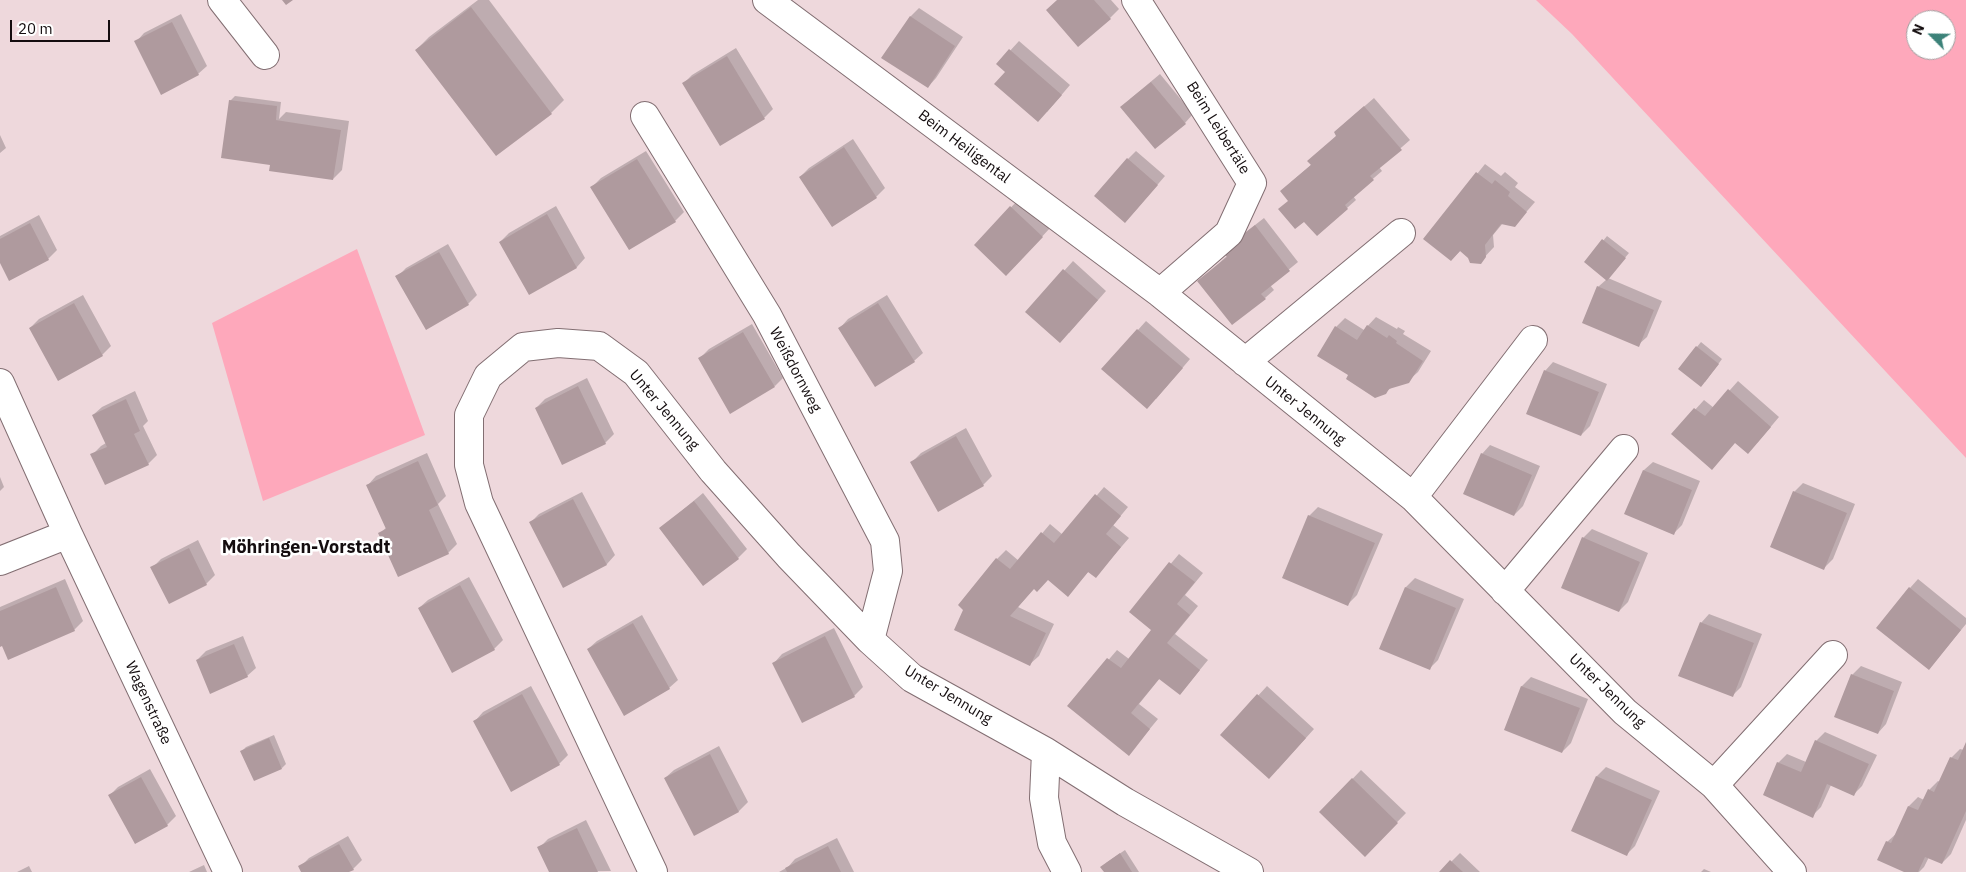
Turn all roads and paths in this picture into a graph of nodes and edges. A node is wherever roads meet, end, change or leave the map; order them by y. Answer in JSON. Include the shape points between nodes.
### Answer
{"nodes":[{"id":1,"x":222,"y":0,"type":"edge"},
{"id":2,"x":767,"y":0,"type":"edge"},
{"id":3,"x":1136,"y":0,"type":"edge"},
{"id":4,"x":265,"y":55,"type":"dead end"},
{"id":5,"x":645,"y":116,"type":"dead end"},
{"id":6,"x":1401,"y":233,"type":"dead end"},
{"id":7,"x":1160,"y":294,"type":"junction"},
{"id":8,"x":1533,"y":340,"type":"dead end"},
{"id":9,"x":1245,"y":362,"type":"junction"},
{"id":10,"x":0,"y":384,"type":"edge"},
{"id":11,"x":1624,"y":449,"type":"dead end"},
{"id":12,"x":1413,"y":497,"type":"junction"},
{"id":13,"x":68,"y":534,"type":"junction"},
{"id":14,"x":0,"y":561,"type":"edge"},
{"id":15,"x":1506,"y":591,"type":"junction"},
{"id":16,"x":870,"y":640,"type":"junction"},
{"id":17,"x":1833,"y":655,"type":"dead end"},
{"id":18,"x":1046,"y":752,"type":"junction"},
{"id":19,"x":1714,"y":785,"type":"junction"},
{"id":20,"x":228,"y":872,"type":"edge"},
{"id":21,"x":653,"y":872,"type":"edge"},
{"id":22,"x":1068,"y":872,"type":"edge"},
{"id":23,"x":1249,"y":872,"type":"edge"},
{"id":24,"x":1792,"y":872,"type":"edge"}],
"edges":[{"from":1,"to":4,"type":"street"},
{"from":2,"to":7,"type":"street","name":"Beim Heiligental"},
{"from":3,"to":7,"type":"street","name":"Beim Leibertäle","via":[[1252,183],[1229,234]]},
{"from":5,"to":16,"type":"street","name":"Weißdornweg","via":[[766,316],[885,541],[888,571]]},
{"from":6,"to":9,"type":"street"},
{"from":7,"to":9,"type":"street","name":"Unter Jennung"},
{"from":8,"to":12,"type":"street"},
{"from":9,"to":12,"type":"street","name":"Unter Jennung"},
{"from":10,"to":13,"type":"street","name":"Wagenstraße"},
{"from":11,"to":15,"type":"street"},
{"from":12,"to":15,"type":"street","name":"Unter Jennung"},
{"from":13,"to":14,"type":"street"},
{"from":13,"to":20,"type":"street","name":"Wagenstraße"},
{"from":15,"to":19,"type":"street","name":"Unter Jennung","via":[[1625,712]]},
{"from":16,"to":18,"type":"street","name":"Unter Jennung","via":[[912,678]]},
{"from":16,"to":21,"type":"street","name":"Unter Jennung","via":[[713,470],[636,373],[599,346],[558,343],[524,347],[488,376],[469,415],[469,465],[479,503]]},
{"from":17,"to":19,"type":"street"},
{"from":18,"to":22,"type":"street","via":[[1044,798],[1052,843]]},
{"from":18,"to":23,"type":"street","name":"Unter Jennung","via":[[1124,802]]},
{"from":19,"to":24,"type":"street","name":"Unter Jennung"}]}
